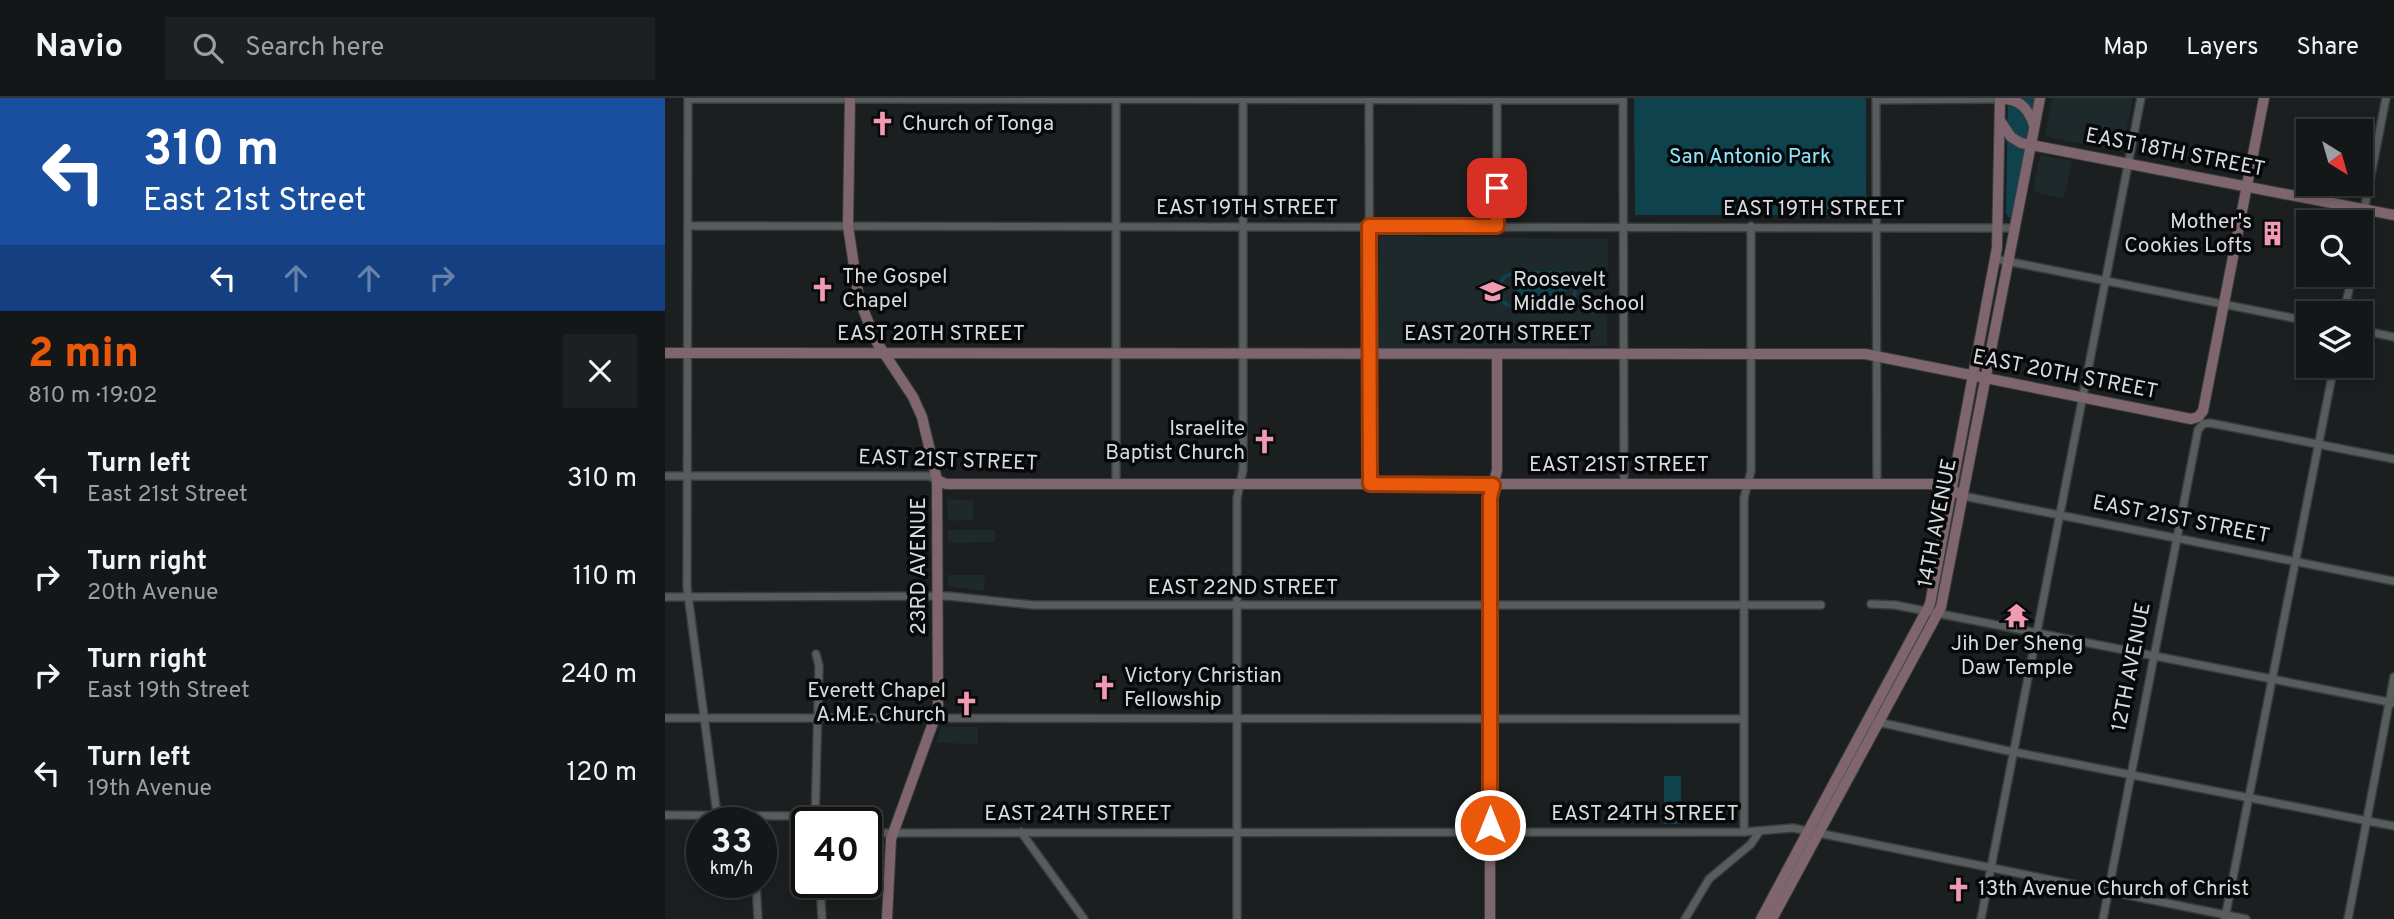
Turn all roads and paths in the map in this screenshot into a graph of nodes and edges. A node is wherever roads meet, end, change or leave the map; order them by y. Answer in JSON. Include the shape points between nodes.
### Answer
{"nodes":[{"id":1,"x":688,"y":98,"type":"edge"},
{"id":2,"x":1369,"y":98,"type":"edge"},
{"id":3,"x":2040,"y":98,"type":"edge"},
{"id":4,"x":2141,"y":98,"type":"edge"},
{"id":5,"x":2263,"y":98,"type":"edge"},
{"id":6,"x":2386,"y":98,"type":"edge"},
{"id":7,"x":850,"y":99,"type":"edge"},
{"id":8,"x":1116,"y":99,"type":"edge"},
{"id":9,"x":1243,"y":99,"type":"edge"},
{"id":10,"x":1497,"y":99,"type":"edge"},
{"id":11,"x":1623,"y":99,"type":"edge"},
{"id":12,"x":1876,"y":99,"type":"edge"},
{"id":13,"x":2000,"y":99,"type":"edge"},
{"id":14,"x":2000,"y":118,"type":"junction"},
{"id":15,"x":2035,"y":127,"type":"junction"},
{"id":16,"x":2032,"y":144,"type":"junction"},
{"id":17,"x":2128,"y":162,"type":"junction"},
{"id":18,"x":2246,"y":186,"type":"junction"},
{"id":19,"x":2364,"y":209,"type":"junction"},
{"id":20,"x":2394,"y":215,"type":"edge"},
{"id":21,"x":1117,"y":225,"type":"junction"},
{"id":22,"x":688,"y":226,"type":"junction"},
{"id":23,"x":848,"y":226,"type":"junction"},
{"id":24,"x":1242,"y":226,"type":"junction"},
{"id":25,"x":1369,"y":226,"type":"junction"},
{"id":26,"x":1497,"y":226,"type":"junction"},
{"id":27,"x":1625,"y":226,"type":"junction"},
{"id":28,"x":1751,"y":226,"type":"junction"},
{"id":29,"x":1877,"y":226,"type":"junction"},
{"id":30,"x":2000,"y":226,"type":"junction"},
{"id":31,"x":2015,"y":228,"type":"junction"},
{"id":32,"x":1996,"y":259,"type":"junction"},
{"id":33,"x":2008,"y":261,"type":"junction"},
{"id":34,"x":2106,"y":280,"type":"junction"},
{"id":35,"x":2224,"y":303,"type":"junction"},
{"id":36,"x":2296,"y":318,"type":"edge"},
{"id":37,"x":2373,"y":333,"type":"edge"},
{"id":38,"x":2394,"y":337,"type":"edge"},
{"id":39,"x":1116,"y":352,"type":"junction"},
{"id":40,"x":665,"y":353,"type":"edge"},
{"id":41,"x":688,"y":353,"type":"junction"},
{"id":42,"x":884,"y":353,"type":"junction"},
{"id":43,"x":1243,"y":353,"type":"junction"},
{"id":44,"x":1369,"y":353,"type":"junction"},
{"id":45,"x":1624,"y":353,"type":"junction"},
{"id":46,"x":1497,"y":354,"type":"junction"},
{"id":47,"x":1749,"y":354,"type":"junction"},
{"id":48,"x":1877,"y":357,"type":"junction"},
{"id":49,"x":1981,"y":378,"type":"junction"},
{"id":50,"x":2332,"y":378,"type":"edge"},
{"id":51,"x":2083,"y":399,"type":"junction"},
{"id":52,"x":2200,"y":421,"type":"junction"},
{"id":53,"x":2317,"y":444,"type":"junction"},
{"id":54,"x":2394,"y":459,"type":"edge"},
{"id":55,"x":665,"y":476,"type":"edge"},
{"id":56,"x":688,"y":476,"type":"junction"},
{"id":57,"x":937,"y":480,"type":"junction"},
{"id":58,"x":1116,"y":484,"type":"junction"},
{"id":59,"x":1240,"y":484,"type":"junction"},
{"id":60,"x":1370,"y":484,"type":"junction"},
{"id":61,"x":1625,"y":484,"type":"junction"},
{"id":62,"x":1493,"y":485,"type":"junction"},
{"id":63,"x":1748,"y":485,"type":"junction"},
{"id":64,"x":1877,"y":485,"type":"junction"},
{"id":65,"x":1953,"y":489,"type":"junction"},
{"id":66,"x":1963,"y":496,"type":"junction"},
{"id":67,"x":2059,"y":516,"type":"junction"},
{"id":68,"x":2177,"y":539,"type":"junction"},
{"id":69,"x":2295,"y":562,"type":"junction"},
{"id":70,"x":2394,"y":581,"type":"edge"},
{"id":71,"x":938,"y":596,"type":"junction"},
{"id":72,"x":665,"y":597,"type":"edge"},
{"id":73,"x":688,"y":597,"type":"junction"},
{"id":74,"x":1871,"y":604,"type":"dead end"},
{"id":75,"x":1236,"y":605,"type":"junction"},
{"id":76,"x":1744,"y":605,"type":"junction"},
{"id":77,"x":1821,"y":605,"type":"dead end"},
{"id":78,"x":1489,"y":606,"type":"junction"},
{"id":79,"x":1932,"y":613,"type":"junction"},
{"id":80,"x":2036,"y":634,"type":"junction"},
{"id":81,"x":815,"y":654,"type":"dead end"},
{"id":82,"x":2153,"y":656,"type":"junction"},
{"id":83,"x":2394,"y":677,"type":"edge"},
{"id":84,"x":2273,"y":680,"type":"junction"},
{"id":85,"x":2391,"y":703,"type":"edge"},
{"id":86,"x":665,"y":718,"type":"edge"},
{"id":87,"x":706,"y":718,"type":"junction"},
{"id":88,"x":818,"y":719,"type":"junction"},
{"id":89,"x":935,"y":719,"type":"junction"},
{"id":90,"x":1237,"y":719,"type":"junction"},
{"id":91,"x":1490,"y":719,"type":"junction"},
{"id":92,"x":1744,"y":719,"type":"junction"},
{"id":93,"x":1874,"y":722,"type":"junction"},
{"id":94,"x":2014,"y":752,"type":"junction"},
{"id":95,"x":2132,"y":774,"type":"junction"},
{"id":96,"x":2249,"y":797,"type":"junction"},
{"id":97,"x":716,"y":807,"type":"edge"},
{"id":98,"x":814,"y":807,"type":"edge"},
{"id":99,"x":665,"y":815,"type":"edge"},
{"id":100,"x":686,"y":815,"type":"edge"},
{"id":101,"x":2367,"y":820,"type":"junction"},
{"id":102,"x":2394,"y":826,"type":"edge"},
{"id":103,"x":882,"y":832,"type":"edge"},
{"id":104,"x":893,"y":832,"type":"junction"},
{"id":105,"x":1021,"y":832,"type":"junction"},
{"id":106,"x":1237,"y":832,"type":"junction"},
{"id":107,"x":1490,"y":832,"type":"junction"},
{"id":108,"x":1744,"y":832,"type":"junction"},
{"id":109,"x":1759,"y":832,"type":"junction"},
{"id":110,"x":1813,"y":833,"type":"junction"},
{"id":111,"x":1991,"y":869,"type":"junction"},
{"id":112,"x":2108,"y":892,"type":"junction"},
{"id":113,"x":757,"y":898,"type":"edge"},
{"id":114,"x":821,"y":898,"type":"edge"},
{"id":115,"x":2225,"y":917,"type":"edge"},
{"id":116,"x":758,"y":919,"type":"edge"},
{"id":117,"x":822,"y":919,"type":"edge"},
{"id":118,"x":887,"y":919,"type":"edge"},
{"id":119,"x":1084,"y":919,"type":"edge"},
{"id":120,"x":1237,"y":919,"type":"edge"},
{"id":121,"x":1490,"y":919,"type":"edge"},
{"id":122,"x":1685,"y":919,"type":"edge"},
{"id":123,"x":1761,"y":919,"type":"edge"},
{"id":124,"x":1772,"y":919,"type":"edge"},
{"id":125,"x":1981,"y":919,"type":"edge"},
{"id":126,"x":2103,"y":919,"type":"edge"},
{"id":127,"x":2246,"y":919,"type":"edge"},
{"id":128,"x":2348,"y":919,"type":"edge"}],
"edges":[{"from":1,"to":7,"type":"street"},
{"from":1,"to":22,"type":"street"},
{"from":2,"to":9,"type":"street"},
{"from":2,"to":10,"type":"street"},
{"from":2,"to":25,"type":"street"},
{"from":3,"to":15,"type":"street","name":"14TH AVENUE"},
{"from":4,"to":17,"type":"street"},
{"from":5,"to":18,"type":"street","name":"12TH AVENUE"},
{"from":6,"to":19,"type":"street"},
{"from":7,"to":8,"type":"street"},
{"from":7,"to":23,"type":"street","name":"23RD AVENUE"},
{"from":8,"to":9,"type":"street"},
{"from":8,"to":21,"type":"street"},
{"from":9,"to":24,"type":"street"},
{"from":10,"to":11,"type":"street"},
{"from":10,"to":26,"type":"street"},
{"from":11,"to":27,"type":"street"},
{"from":12,"to":13,"type":"street"},
{"from":12,"to":29,"type":"street"},
{"from":13,"to":14,"type":"street","name":"14TH AVENUE"},
{"from":13,"to":15,"type":"street","via":[[2024,106]]},
{"from":14,"to":16,"type":"street","via":[[2016,141]]},
{"from":14,"to":30,"type":"street","name":"14TH AVENUE"},
{"from":15,"to":16,"type":"street","name":"14TH AVENUE"},
{"from":16,"to":17,"type":"street","name":"EAST 18TH STREET"},
{"from":16,"to":31,"type":"street","name":"14TH AVENUE"},
{"from":17,"to":18,"type":"street","name":"EAST 18TH STREET"},
{"from":17,"to":34,"type":"street"},
{"from":18,"to":19,"type":"street","name":"EAST 18TH STREET"},
{"from":18,"to":35,"type":"street","name":"12TH AVENUE"},
{"from":19,"to":20,"type":"street","name":"EAST 18TH STREET"},
{"from":21,"to":23,"type":"street","name":"EAST 19TH STREET"},
{"from":21,"to":24,"type":"street","name":"EAST 19TH STREET"},
{"from":21,"to":39,"type":"street"},
{"from":22,"to":23,"type":"street","name":"EAST 19TH STREET"},
{"from":22,"to":41,"type":"street"},
{"from":23,"to":42,"type":"street","name":"23RD AVENUE","via":[[862,308]]},
{"from":24,"to":25,"type":"street","name":"EAST 19TH STREET"},
{"from":24,"to":43,"type":"street"},
{"from":25,"to":26,"type":"street","name":"EAST 19TH STREET"},
{"from":25,"to":44,"type":"street"},
{"from":26,"to":27,"type":"street","name":"EAST 19TH STREET"},
{"from":27,"to":28,"type":"street","name":"EAST 19TH STREET"},
{"from":27,"to":45,"type":"street"},
{"from":28,"to":29,"type":"street","name":"EAST 19TH STREET"},
{"from":28,"to":47,"type":"street"},
{"from":29,"to":30,"type":"street","name":"EAST 19TH STREET"},
{"from":29,"to":48,"type":"street"},
{"from":30,"to":31,"type":"street","name":"EAST 19TH STREET"},
{"from":30,"to":32,"type":"street","name":"14TH AVENUE"},
{"from":31,"to":33,"type":"street","name":"14TH AVENUE"},
{"from":32,"to":33,"type":"street"},
{"from":32,"to":49,"type":"street","name":"14TH AVENUE"},
{"from":33,"to":34,"type":"street"},
{"from":33,"to":49,"type":"street","name":"14TH AVENUE"},
{"from":34,"to":35,"type":"street"},
{"from":34,"to":51,"type":"street"},
{"from":35,"to":36,"type":"street"},
{"from":35,"to":52,"type":"street","name":"12TH AVENUE"},
{"from":37,"to":38,"type":"street"},
{"from":39,"to":42,"type":"street","name":"EAST 20TH STREET"},
{"from":39,"to":43,"type":"street","name":"EAST 20TH STREET"},
{"from":39,"to":58,"type":"street"},
{"from":40,"to":41,"type":"street","name":"EAST 20TH STREET"},
{"from":41,"to":42,"type":"street","name":"EAST 20TH STREET"},
{"from":41,"to":56,"type":"street"},
{"from":42,"to":57,"type":"street","name":"23RD AVENUE","via":[[922,417]]},
{"from":43,"to":44,"type":"street","name":"EAST 20TH STREET"},
{"from":43,"to":59,"type":"street"},
{"from":44,"to":46,"type":"street","name":"EAST 20TH STREET"},
{"from":44,"to":60,"type":"street"},
{"from":45,"to":46,"type":"street","name":"EAST 20TH STREET"},
{"from":45,"to":47,"type":"street","name":"EAST 20TH STREET"},
{"from":45,"to":61,"type":"street"},
{"from":46,"to":62,"type":"street","via":[[1497,470]]},
{"from":47,"to":48,"type":"street","name":"EAST 20TH STREET"},
{"from":47,"to":63,"type":"street"},
{"from":48,"to":49,"type":"street","name":"EAST 20TH STREET"},
{"from":48,"to":64,"type":"street"},
{"from":49,"to":51,"type":"street","name":"EAST 20TH STREET"},
{"from":49,"to":65,"type":"street","name":"14TH AVENUE"},
{"from":49,"to":66,"type":"street","name":"14TH AVENUE"},
{"from":50,"to":53,"type":"street"},
{"from":51,"to":52,"type":"street","name":"EAST 20TH STREET"},
{"from":51,"to":67,"type":"street"},
{"from":52,"to":53,"type":"street","name":"EAST 20TH STREET"},
{"from":52,"to":68,"type":"street","name":"12TH AVENUE"},
{"from":53,"to":54,"type":"street","name":"EAST 20TH STREET"},
{"from":53,"to":69,"type":"street"},
{"from":55,"to":56,"type":"street","name":"EAST 21ST STREET"},
{"from":56,"to":57,"type":"street","name":"EAST 21ST STREET","via":[[929,476]]},
{"from":56,"to":73,"type":"street"},
{"from":57,"to":58,"type":"street","name":"EAST 21ST STREET","via":[[946,484]]},
{"from":57,"to":71,"type":"street","name":"23RD AVENUE"},
{"from":58,"to":59,"type":"street","name":"EAST 21ST STREET"},
{"from":59,"to":60,"type":"street","name":"EAST 21ST STREET"},
{"from":59,"to":75,"type":"street"},
{"from":60,"to":62,"type":"street","name":"EAST 21ST STREET"},
{"from":61,"to":62,"type":"street","name":"EAST 21ST STREET"},
{"from":61,"to":63,"type":"street","name":"EAST 21ST STREET"},
{"from":62,"to":78,"type":"street"},
{"from":63,"to":64,"type":"street","name":"EAST 21ST STREET"},
{"from":63,"to":76,"type":"street","via":[[1744,498]]},
{"from":64,"to":65,"type":"street","name":"EAST 21ST STREET","via":[[1942,484]]},
{"from":65,"to":66,"type":"street","name":"EAST 21ST STREET"},
{"from":65,"to":79,"type":"street","name":"14TH AVENUE"},
{"from":66,"to":67,"type":"street","name":"EAST 21ST STREET"},
{"from":66,"to":79,"type":"street","name":"14TH AVENUE"},
{"from":67,"to":68,"type":"street","name":"EAST 21ST STREET"},
{"from":67,"to":80,"type":"street"},
{"from":68,"to":69,"type":"street","name":"EAST 21ST STREET"},
{"from":68,"to":82,"type":"street","name":"12TH AVENUE"},
{"from":69,"to":70,"type":"street","name":"EAST 21ST STREET"},
{"from":69,"to":84,"type":"street"},
{"from":71,"to":73,"type":"street","name":"EAST 22ND STREET"},
{"from":71,"to":75,"type":"street","name":"EAST 22ND STREET","via":[[1014,605]]},
{"from":71,"to":89,"type":"street","name":"23RD AVENUE"},
{"from":72,"to":73,"type":"street","name":"EAST 22ND STREET"},
{"from":73,"to":87,"type":"street"},
{"from":74,"to":79,"type":"street"},
{"from":75,"to":78,"type":"street","name":"EAST 22ND STREET"},
{"from":75,"to":90,"type":"street"},
{"from":76,"to":77,"type":"street","name":"EAST 22ND STREET"},
{"from":76,"to":78,"type":"street","name":"EAST 22ND STREET"},
{"from":76,"to":92,"type":"street"},
{"from":78,"to":91,"type":"street"},
{"from":79,"to":80,"type":"street"},
{"from":79,"to":93,"type":"street","name":"14TH AVENUE"},
{"from":80,"to":82,"type":"street"},
{"from":80,"to":94,"type":"street"},
{"from":81,"to":88,"type":"street"},
{"from":82,"to":84,"type":"street"},
{"from":82,"to":95,"type":"street","name":"12TH AVENUE"},
{"from":83,"to":85,"type":"street"},
{"from":84,"to":85,"type":"street"},
{"from":84,"to":96,"type":"street"},
{"from":85,"to":101,"type":"street"},
{"from":86,"to":87,"type":"street"},
{"from":87,"to":88,"type":"street"},
{"from":87,"to":97,"type":"street"},
{"from":88,"to":89,"type":"street"},
{"from":88,"to":98,"type":"street"},
{"from":89,"to":90,"type":"street"},
{"from":89,"to":104,"type":"street","name":"23RD AVENUE"},
{"from":90,"to":91,"type":"street"},
{"from":90,"to":106,"type":"street"},
{"from":91,"to":92,"type":"street"},
{"from":91,"to":107,"type":"street"},
{"from":92,"to":108,"type":"street"},
{"from":93,"to":94,"type":"street"},
{"from":93,"to":110,"type":"street","name":"14TH AVENUE"},
{"from":94,"to":95,"type":"street"},
{"from":94,"to":111,"type":"street"},
{"from":95,"to":96,"type":"street"},
{"from":95,"to":112,"type":"street","name":"12TH AVENUE"},
{"from":96,"to":101,"type":"street"},
{"from":96,"to":115,"type":"street"},
{"from":99,"to":100,"type":"street"},
{"from":101,"to":102,"type":"street"},
{"from":101,"to":128,"type":"street"},
{"from":103,"to":104,"type":"street","name":"EAST 24TH STREET"},
{"from":104,"to":105,"type":"street","name":"EAST 24TH STREET"},
{"from":104,"to":118,"type":"street","name":"23RD AVENUE"},
{"from":105,"to":106,"type":"street","name":"EAST 24TH STREET"},
{"from":105,"to":119,"type":"street"},
{"from":106,"to":107,"type":"street","name":"EAST 24TH STREET"},
{"from":106,"to":120,"type":"street"},
{"from":107,"to":108,"type":"street","name":"EAST 24TH STREET"},
{"from":107,"to":121,"type":"street"},
{"from":108,"to":109,"type":"street","name":"EAST 24TH STREET"},
{"from":109,"to":110,"type":"street","name":"EAST 24TH STREET","via":[[1793,828]]},
{"from":109,"to":122,"type":"street","via":[[1709,879]]},
{"from":110,"to":111,"type":"street","name":"EAST 24TH STREET"},
{"from":110,"to":123,"type":"street","name":"14TH AVENUE"},
{"from":110,"to":124,"type":"street","name":"14TH AVENUE"},
{"from":111,"to":112,"type":"street","name":"EAST 24TH STREET"},
{"from":111,"to":125,"type":"street"},
{"from":112,"to":115,"type":"street","name":"EAST 24TH STREET"},
{"from":112,"to":126,"type":"street","name":"12TH AVENUE"},
{"from":113,"to":116,"type":"street"},
{"from":114,"to":117,"type":"street"},
{"from":115,"to":127,"type":"street","name":"EAST 24TH STREET"}]}
